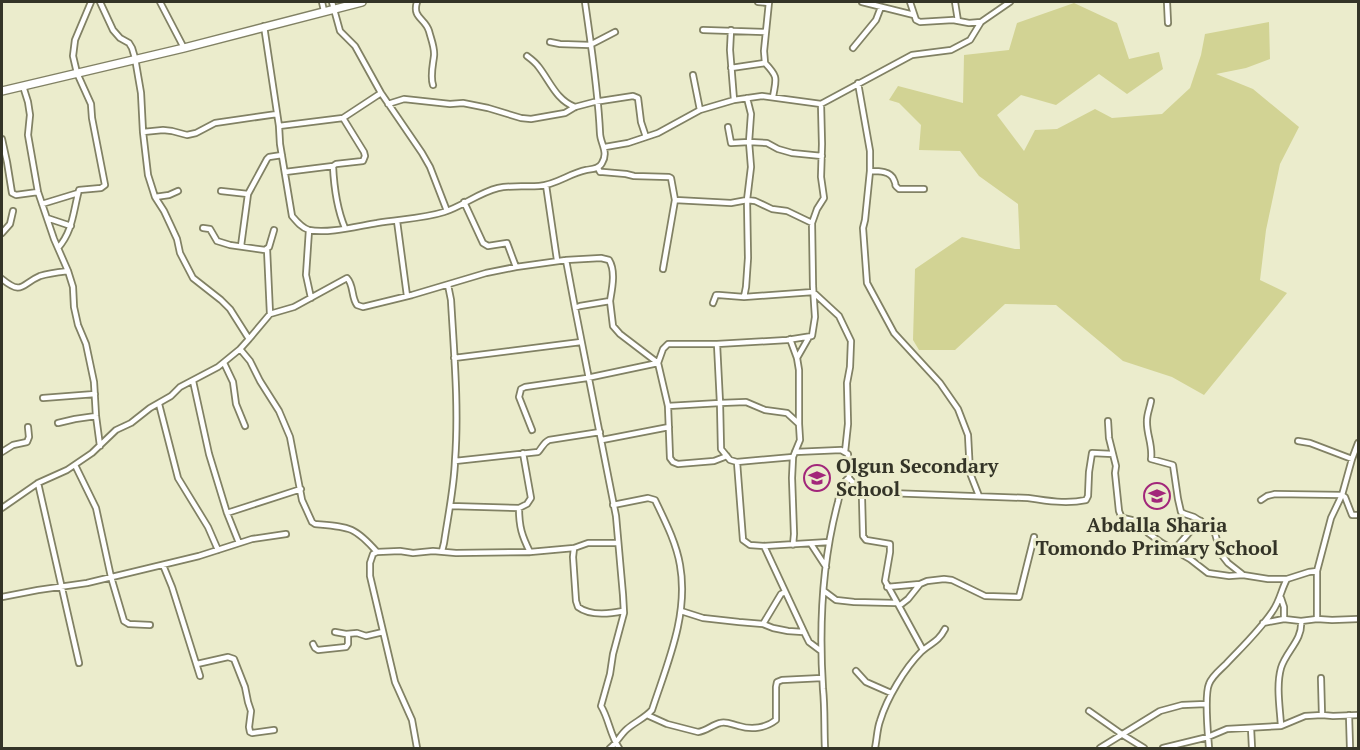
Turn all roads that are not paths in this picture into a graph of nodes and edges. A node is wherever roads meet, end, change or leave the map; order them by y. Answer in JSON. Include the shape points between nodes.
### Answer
{"nodes":[{"id":1,"x":90,"y":2,"type":"edge"},
{"id":2,"x":100,"y":2,"type":"edge"},
{"id":3,"x":160,"y":2,"type":"edge"},
{"id":4,"x":322,"y":2,"type":"edge"},
{"id":5,"x":362,"y":2,"type":"edge"},
{"id":6,"x":417,"y":2,"type":"edge"},
{"id":7,"x":585,"y":2,"type":"edge"},
{"id":8,"x":758,"y":2,"type":"edge"},
{"id":9,"x":769,"y":2,"type":"edge"},
{"id":10,"x":862,"y":2,"type":"edge"},
{"id":11,"x":910,"y":2,"type":"edge"},
{"id":12,"x":955,"y":2,"type":"edge"},
{"id":13,"x":1010,"y":2,"type":"edge"},
{"id":14,"x":1167,"y":2,"type":"edge"},
{"id":15,"x":333,"y":5,"type":"edge"},
{"id":16,"x":881,"y":7,"type":"junction"},
{"id":17,"x":324,"y":11,"type":"junction"},
{"id":18,"x":914,"y":15,"type":"junction"},
{"id":19,"x":958,"y":21,"type":"junction"},
{"id":20,"x":981,"y":22,"type":"junction"},
{"id":21,"x":1168,"y":23,"type":"dead end"},
{"id":22,"x":264,"y":26,"type":"junction"},
{"id":23,"x":702,"y":30,"type":"dead end"},
{"id":24,"x":731,"y":30,"type":"junction"},
{"id":25,"x":615,"y":32,"type":"dead end"},
{"id":26,"x":766,"y":32,"type":"junction"},
{"id":27,"x":550,"y":42,"type":"dead end"},
{"id":28,"x":590,"y":45,"type":"junction"},
{"id":29,"x":184,"y":48,"type":"junction"},
{"id":30,"x":854,"y":48,"type":"dead end"},
{"id":31,"x":527,"y":56,"type":"dead end"},
{"id":32,"x":135,"y":58,"type":"junction"},
{"id":33,"x":765,"y":63,"type":"junction"},
{"id":34,"x":731,"y":68,"type":"junction"},
{"id":35,"x":77,"y":73,"type":"junction"},
{"id":36,"x":693,"y":75,"type":"dead end"},
{"id":37,"x":858,"y":83,"type":"junction"},
{"id":38,"x":433,"y":85,"type":"dead end"},
{"id":39,"x":23,"y":86,"type":"junction"},
{"id":40,"x":2,"y":92,"type":"edge"},
{"id":41,"x":381,"y":93,"type":"junction"},
{"id":42,"x":773,"y":97,"type":"junction"},
{"id":43,"x":747,"y":98,"type":"junction"},
{"id":44,"x":734,"y":100,"type":"junction"},
{"id":45,"x":597,"y":102,"type":"junction"},
{"id":46,"x":388,"y":104,"type":"junction"},
{"id":47,"x":821,"y":104,"type":"junction"},
{"id":48,"x":575,"y":107,"type":"junction"},
{"id":49,"x":700,"y":110,"type":"junction"},
{"id":50,"x":277,"y":114,"type":"junction"},
{"id":51,"x":343,"y":118,"type":"junction"},
{"id":52,"x":279,"y":126,"type":"junction"},
{"id":53,"x":728,"y":127,"type":"dead end"},
{"id":54,"x":143,"y":132,"type":"junction"},
{"id":55,"x":646,"y":137,"type":"junction"},
{"id":56,"x":2,"y":139,"type":"edge"},
{"id":57,"x":749,"y":142,"type":"junction"},
{"id":58,"x":605,"y":147,"type":"junction"},
{"id":59,"x":282,"y":155,"type":"junction"},
{"id":60,"x":822,"y":156,"type":"junction"},
{"id":61,"x":333,"y":166,"type":"junction"},
{"id":62,"x":598,"y":168,"type":"junction"},
{"id":63,"x":870,"y":171,"type":"junction"},
{"id":64,"x":285,"y":172,"type":"junction"},
{"id":65,"x":546,"y":185,"type":"junction"},
{"id":66,"x":924,"y":189,"type":"dead end"},
{"id":67,"x":178,"y":191,"type":"dead end"},
{"id":68,"x":221,"y":191,"type":"dead end"},
{"id":69,"x":38,"y":192,"type":"junction"},
{"id":70,"x":78,"y":192,"type":"junction"},
{"id":71,"x":249,"y":194,"type":"junction"},
{"id":72,"x":155,"y":197,"type":"junction"},
{"id":73,"x":675,"y":200,"type":"junction"},
{"id":74,"x":747,"y":200,"type":"junction"},
{"id":75,"x":464,"y":202,"type":"junction"},
{"id":76,"x":42,"y":204,"type":"junction"},
{"id":77,"x":13,"y":211,"type":"dead end"},
{"id":78,"x":447,"y":212,"type":"junction"},
{"id":79,"x":47,"y":218,"type":"junction"},
{"id":80,"x":397,"y":221,"type":"junction"},
{"id":81,"x":812,"y":223,"type":"junction"},
{"id":82,"x":71,"y":226,"type":"junction"},
{"id":83,"x":203,"y":228,"type":"dead end"},
{"id":84,"x":345,"y":228,"type":"junction"},
{"id":85,"x":274,"y":230,"type":"dead end"},
{"id":86,"x":309,"y":230,"type":"junction"},
{"id":87,"x":2,"y":233,"type":"edge"},
{"id":88,"x":241,"y":246,"type":"junction"},
{"id":89,"x":58,"y":248,"type":"junction"},
{"id":90,"x":267,"y":249,"type":"junction"},
{"id":91,"x":557,"y":260,"type":"junction"},
{"id":92,"x":566,"y":260,"type":"junction"},
{"id":93,"x":516,"y":267,"type":"junction"},
{"id":94,"x":663,"y":269,"type":"dead end"},
{"id":95,"x":68,"y":271,"type":"junction"},
{"id":96,"x":2,"y":279,"type":"edge"},
{"id":97,"x":448,"y":285,"type":"junction"},
{"id":98,"x":813,"y":292,"type":"junction"},
{"id":99,"x":407,"y":296,"type":"junction"},
{"id":100,"x":744,"y":297,"type":"junction"},
{"id":101,"x":311,"y":298,"type":"junction"},
{"id":102,"x":610,"y":301,"type":"junction"},
{"id":103,"x":713,"y":303,"type":"dead end"},
{"id":104,"x":575,"y":308,"type":"junction"},
{"id":105,"x":270,"y":314,"type":"junction"},
{"id":106,"x":809,"y":337,"type":"junction"},
{"id":107,"x":249,"y":339,"type":"junction"},
{"id":108,"x":790,"y":339,"type":"junction"},
{"id":109,"x":581,"y":342,"type":"junction"},
{"id":110,"x":717,"y":344,"type":"junction"},
{"id":111,"x":240,"y":349,"type":"junction"},
{"id":112,"x":454,"y":358,"type":"junction"},
{"id":113,"x":797,"y":358,"type":"junction"},
{"id":114,"x":224,"y":363,"type":"junction"},
{"id":115,"x":658,"y":363,"type":"junction"},
{"id":116,"x":587,"y":378,"type":"junction"},
{"id":117,"x":193,"y":381,"type":"junction"},
{"id":118,"x":94,"y":394,"type":"junction"},
{"id":119,"x":43,"y":398,"type":"dead end"},
{"id":120,"x":1151,"y":401,"type":"dead end"},
{"id":121,"x":720,"y":403,"type":"junction"},
{"id":122,"x":159,"y":404,"type":"junction"},
{"id":123,"x":668,"y":406,"type":"junction"},
{"id":124,"x":96,"y":416,"type":"junction"},
{"id":125,"x":1108,"y":421,"type":"dead end"},
{"id":126,"x":58,"y":423,"type":"dead end"},
{"id":127,"x":798,"y":424,"type":"junction"},
{"id":128,"x":245,"y":426,"type":"dead end"},
{"id":129,"x":28,"y":427,"type":"dead end"},
{"id":130,"x":669,"y":427,"type":"junction"},
{"id":131,"x":532,"y":430,"type":"dead end"},
{"id":132,"x":600,"y":432,"type":"junction"},
{"id":133,"x":602,"y":440,"type":"junction"},
{"id":134,"x":1298,"y":441,"type":"dead end"},
{"id":135,"x":1359,"y":443,"type":"edge"},
{"id":136,"x":100,"y":446,"type":"junction"},
{"id":137,"x":2,"y":452,"type":"edge"},
{"id":138,"x":845,"y":452,"type":"junction"},
{"id":139,"x":523,"y":453,"type":"junction"},
{"id":140,"x":794,"y":454,"type":"junction"},
{"id":141,"x":1113,"y":454,"type":"junction"},
{"id":142,"x":727,"y":456,"type":"junction"},
{"id":143,"x":1352,"y":459,"type":"junction"},
{"id":144,"x":455,"y":460,"type":"junction"},
{"id":145,"x":737,"y":462,"type":"junction"},
{"id":146,"x":75,"y":465,"type":"junction"},
{"id":147,"x":849,"y":478,"type":"junction"},
{"id":148,"x":38,"y":483,"type":"junction"},
{"id":149,"x":301,"y":489,"type":"junction"},
{"id":150,"x":861,"y":492,"type":"junction"},
{"id":151,"x":1342,"y":495,"type":"junction"},
{"id":152,"x":979,"y":496,"type":"junction"},
{"id":153,"x":1261,"y":500,"type":"dead end"},
{"id":154,"x":613,"y":505,"type":"junction"},
{"id":155,"x":450,"y":506,"type":"junction"},
{"id":156,"x":2,"y":508,"type":"edge"},
{"id":157,"x":519,"y":508,"type":"junction"},
{"id":158,"x":227,"y":513,"type":"junction"},
{"id":159,"x":1359,"y":515,"type":"edge"},
{"id":160,"x":1201,"y":521,"type":"junction"},
{"id":161,"x":286,"y":534,"type":"dead end"},
{"id":162,"x":1034,"y":537,"type":"dead end"},
{"id":163,"x":829,"y":542,"type":"junction"},
{"id":164,"x":239,"y":543,"type":"junction"},
{"id":165,"x":618,"y":543,"type":"junction"},
{"id":166,"x":811,"y":544,"type":"junction"},
{"id":167,"x":793,"y":545,"type":"junction"},
{"id":168,"x":764,"y":546,"type":"junction"},
{"id":169,"x":574,"y":548,"type":"junction"},
{"id":170,"x":564,"y":549,"type":"junction"},
{"id":171,"x":218,"y":550,"type":"junction"},
{"id":172,"x":1174,"y":550,"type":"junction"},
{"id":173,"x":442,"y":551,"type":"junction"},
{"id":174,"x":376,"y":552,"type":"junction"},
{"id":175,"x":530,"y":552,"type":"junction"},
{"id":176,"x":573,"y":557,"type":"junction"},
{"id":177,"x":163,"y":565,"type":"junction"},
{"id":178,"x":826,"y":567,"type":"junction"},
{"id":179,"x":1317,"y":571,"type":"junction"},
{"id":180,"x":1243,"y":575,"type":"junction"},
{"id":181,"x":111,"y":577,"type":"junction"},
{"id":182,"x":1287,"y":579,"type":"junction"},
{"id":183,"x":920,"y":584,"type":"junction"},
{"id":184,"x":60,"y":587,"type":"junction"},
{"id":185,"x":887,"y":587,"type":"junction"},
{"id":186,"x":824,"y":591,"type":"junction"},
{"id":187,"x":785,"y":592,"type":"junction"},
{"id":188,"x":2,"y":597,"type":"edge"},
{"id":189,"x":1281,"y":598,"type":"junction"},
{"id":190,"x":836,"y":600,"type":"junction"},
{"id":191,"x":897,"y":604,"type":"junction"},
{"id":192,"x":823,"y":606,"type":"junction"},
{"id":193,"x":623,"y":611,"type":"junction"},
{"id":194,"x":681,"y":611,"type":"junction"},
{"id":195,"x":1284,"y":619,"type":"junction"},
{"id":196,"x":1317,"y":619,"type":"junction"},
{"id":197,"x":1359,"y":619,"type":"edge"},
{"id":198,"x":1302,"y":621,"type":"junction"},
{"id":199,"x":1263,"y":623,"type":"junction"},
{"id":200,"x":150,"y":624,"type":"dead end"},
{"id":201,"x":763,"y":624,"type":"junction"},
{"id":202,"x":945,"y":629,"type":"dead end"},
{"id":203,"x":335,"y":632,"type":"dead end"},
{"id":204,"x":383,"y":632,"type":"junction"},
{"id":205,"x":803,"y":632,"type":"junction"},
{"id":206,"x":348,"y":634,"type":"junction"},
{"id":207,"x":313,"y":644,"type":"dead end"},
{"id":208,"x":923,"y":650,"type":"junction"},
{"id":209,"x":821,"y":651,"type":"junction"},
{"id":210,"x":79,"y":663,"type":"dead end"},
{"id":211,"x":197,"y":664,"type":"junction"},
{"id":212,"x":856,"y":671,"type":"dead end"},
{"id":213,"x":200,"y":676,"type":"dead end"},
{"id":214,"x":822,"y":678,"type":"junction"},
{"id":215,"x":1321,"y":678,"type":"dead end"},
{"id":216,"x":891,"y":693,"type":"junction"},
{"id":217,"x":1206,"y":704,"type":"junction"},
{"id":218,"x":1089,"y":711,"type":"dead end"},
{"id":219,"x":647,"y":715,"type":"junction"},
{"id":220,"x":1349,"y":715,"type":"junction"},
{"id":221,"x":1359,"y":715,"type":"edge"},
{"id":222,"x":1322,"y":716,"type":"junction"},
{"id":223,"x":1281,"y":726,"type":"junction"},
{"id":224,"x":1251,"y":728,"type":"junction"},
{"id":225,"x":274,"y":730,"type":"dead end"},
{"id":226,"x":1123,"y":735,"type":"junction"},
{"id":227,"x":1208,"y":737,"type":"junction"},
{"id":228,"x":617,"y":746,"type":"edge"},
{"id":229,"x":417,"y":748,"type":"edge"},
{"id":230,"x":610,"y":748,"type":"edge"},
{"id":231,"x":825,"y":748,"type":"edge"},
{"id":232,"x":875,"y":748,"type":"edge"},
{"id":233,"x":1100,"y":748,"type":"edge"},
{"id":234,"x":1144,"y":748,"type":"edge"},
{"id":235,"x":1163,"y":748,"type":"edge"},
{"id":236,"x":1209,"y":748,"type":"edge"},
{"id":237,"x":1252,"y":748,"type":"edge"},
{"id":238,"x":1350,"y":748,"type":"edge"}],
"edges":[{"from":1,"to":35,"type":"street","via":[[75,40]]},
{"from":2,"to":32,"type":"street","via":[[113,30],[129,43]]},
{"from":3,"to":29,"type":"street"},
{"from":4,"to":17,"type":"street"},
{"from":5,"to":15,"type":"main road"},
{"from":6,"to":38,"type":"street","via":[[417,16],[428,26],[434,47]]},
{"from":7,"to":28,"type":"street"},
{"from":8,"to":9,"type":"street"},
{"from":9,"to":26,"type":"street"},
{"from":10,"to":16,"type":"street"},
{"from":11,"to":18,"type":"street"},
{"from":12,"to":19,"type":"street"},
{"from":13,"to":20,"type":"street"},
{"from":14,"to":21,"type":"street"},
{"from":15,"to":17,"type":"main road"},
{"from":15,"to":41,"type":"street","via":[[340,31],[355,46]]},
{"from":16,"to":18,"type":"street"},
{"from":16,"to":30,"type":"street"},
{"from":17,"to":22,"type":"main road"},
{"from":18,"to":19,"type":"street","via":[[920,21]]},
{"from":19,"to":20,"type":"street"},
{"from":20,"to":37,"type":"street","via":[[970,40],[951,50],[912,55]]},
{"from":22,"to":29,"type":"main road"},
{"from":22,"to":50,"type":"street"},
{"from":23,"to":24,"type":"street"},
{"from":24,"to":26,"type":"street"},
{"from":24,"to":34,"type":"street"},
{"from":25,"to":28,"type":"street"},
{"from":26,"to":33,"type":"street"},
{"from":27,"to":28,"type":"street"},
{"from":28,"to":45,"type":"street"},
{"from":29,"to":32,"type":"main road"},
{"from":31,"to":48,"type":"street","via":[[555,92]]},
{"from":32,"to":35,"type":"main road"},
{"from":32,"to":54,"type":"street"},
{"from":33,"to":34,"type":"street"},
{"from":33,"to":42,"type":"street","via":[[775,74]]},
{"from":34,"to":44,"type":"street"},
{"from":35,"to":39,"type":"main road"},
{"from":35,"to":70,"type":"street","via":[[91,104],[105,184]]},
{"from":36,"to":49,"type":"street"},
{"from":37,"to":47,"type":"street"},
{"from":37,"to":63,"type":"street"},
{"from":39,"to":40,"type":"main road"},
{"from":39,"to":69,"type":"street","via":[[30,114],[28,135]]},
{"from":41,"to":46,"type":"street"},
{"from":41,"to":51,"type":"street"},
{"from":42,"to":43,"type":"street"},
{"from":42,"to":47,"type":"street"},
{"from":43,"to":44,"type":"street"},
{"from":43,"to":57,"type":"street","via":[[751,114]]},
{"from":44,"to":49,"type":"street"},
{"from":45,"to":48,"type":"street"},
{"from":45,"to":55,"type":"street","via":[[638,98]]},
{"from":45,"to":58,"type":"street","via":[[600,137]]},
{"from":46,"to":48,"type":"street","via":[[404,99],[463,104],[531,119],[565,113]]},
{"from":46,"to":78,"type":"street","via":[[430,167]]},
{"from":47,"to":60,"type":"street"},
{"from":49,"to":55,"type":"street"},
{"from":50,"to":52,"type":"street"},
{"from":50,"to":54,"type":"street","via":[[215,123],[196,134]]},
{"from":51,"to":52,"type":"street"},
{"from":51,"to":61,"type":"street","via":[[365,156],[363,161]]},
{"from":52,"to":59,"type":"street"},
{"from":53,"to":57,"type":"street","via":[[731,143]]},
{"from":54,"to":72,"type":"street"},
{"from":55,"to":58,"type":"street"},
{"from":56,"to":69,"type":"street","via":[[12,193]]},
{"from":57,"to":60,"type":"street"},
{"from":57,"to":74,"type":"street"},
{"from":58,"to":62,"type":"street"},
{"from":59,"to":64,"type":"street"},
{"from":59,"to":71,"type":"street","via":[[267,159]]},
{"from":60,"to":81,"type":"street","via":[[824,198]]},
{"from":61,"to":64,"type":"street"},
{"from":61,"to":84,"type":"street"},
{"from":62,"to":65,"type":"street"},
{"from":62,"to":73,"type":"street","via":[[600,172],[634,177],[669,177]]},
{"from":63,"to":66,"type":"street","via":[[890,174],[899,189]]},
{"from":63,"to":152,"type":"street","via":[[863,228],[867,283],[894,333],[958,408],[968,435],[970,473]]},
{"from":64,"to":86,"type":"street","via":[[292,216]]},
{"from":65,"to":75,"type":"street","via":[[500,188]]},
{"from":65,"to":91,"type":"street"},
{"from":67,"to":72,"type":"street"},
{"from":68,"to":71,"type":"street"},
{"from":69,"to":76,"type":"street"},
{"from":70,"to":76,"type":"street"},
{"from":70,"to":82,"type":"street"},
{"from":71,"to":88,"type":"street"},
{"from":72,"to":107,"type":"street","via":[[193,278],[230,309]]},
{"from":73,"to":74,"type":"street"},
{"from":73,"to":94,"type":"street"},
{"from":74,"to":81,"type":"street"},
{"from":74,"to":100,"type":"street"},
{"from":75,"to":78,"type":"street"},
{"from":75,"to":93,"type":"street","via":[[483,243],[507,243]]},
{"from":76,"to":79,"type":"street"},
{"from":77,"to":87,"type":"street","via":[[10,224]]},
{"from":78,"to":80,"type":"street"},
{"from":79,"to":82,"type":"street"},
{"from":79,"to":89,"type":"street"},
{"from":80,"to":84,"type":"street"},
{"from":80,"to":99,"type":"street"},
{"from":81,"to":98,"type":"street"},
{"from":82,"to":89,"type":"street"},
{"from":83,"to":88,"type":"street","via":[[210,229],[217,241]]},
{"from":84,"to":86,"type":"street"},
{"from":85,"to":90,"type":"street"},
{"from":86,"to":101,"type":"street","via":[[306,275]]},
{"from":88,"to":90,"type":"street"},
{"from":89,"to":95,"type":"street"},
{"from":90,"to":105,"type":"street"},
{"from":91,"to":92,"type":"street"},
{"from":91,"to":93,"type":"street"},
{"from":92,"to":102,"type":"street","via":[[609,260],[613,274]]},
{"from":92,"to":104,"type":"street"},
{"from":93,"to":97,"type":"street"},
{"from":95,"to":96,"type":"street","via":[[46,274],[21,288]]},
{"from":95,"to":118,"type":"street"},
{"from":97,"to":99,"type":"street"},
{"from":97,"to":112,"type":"street"},
{"from":98,"to":100,"type":"street"},
{"from":98,"to":106,"type":"street","via":[[815,317]]},
{"from":98,"to":138,"type":"street","via":[[839,316],[851,342]]},
{"from":99,"to":101,"type":"street","via":[[363,307],[354,301],[347,278]]},
{"from":100,"to":103,"type":"street","via":[[716,295]]},
{"from":101,"to":105,"type":"street"},
{"from":102,"to":104,"type":"street"},
{"from":102,"to":115,"type":"street","via":[[613,326]]},
{"from":104,"to":109,"type":"street"},
{"from":105,"to":107,"type":"street"},
{"from":106,"to":108,"type":"street"},
{"from":106,"to":113,"type":"street"},
{"from":107,"to":111,"type":"street"},
{"from":108,"to":110,"type":"street"},
{"from":108,"to":113,"type":"street"},
{"from":109,"to":112,"type":"street"},
{"from":109,"to":116,"type":"street"},
{"from":110,"to":115,"type":"street","via":[[668,344]]},
{"from":110,"to":121,"type":"street"},
{"from":111,"to":114,"type":"street"},
{"from":111,"to":149,"type":"street","via":[[279,411],[290,437]]},
{"from":112,"to":144,"type":"street"},
{"from":113,"to":127,"type":"street"},
{"from":114,"to":117,"type":"street"},
{"from":114,"to":128,"type":"street"},
{"from":115,"to":116,"type":"street"},
{"from":115,"to":123,"type":"street"},
{"from":116,"to":131,"type":"street","via":[[521,390],[519,397]]},
{"from":116,"to":132,"type":"street"},
{"from":117,"to":122,"type":"street"},
{"from":117,"to":158,"type":"street"},
{"from":118,"to":119,"type":"street"},
{"from":118,"to":124,"type":"street"},
{"from":120,"to":160,"type":"street","via":[[1147,419],[1150,459],[1173,465],[1181,512]]},
{"from":121,"to":123,"type":"street"},
{"from":121,"to":127,"type":"street","via":[[746,402],[787,413]]},
{"from":121,"to":142,"type":"street","via":[[721,449]]},
{"from":122,"to":136,"type":"street","via":[[116,430]]},
{"from":122,"to":171,"type":"street","via":[[178,478]]},
{"from":123,"to":130,"type":"street"},
{"from":124,"to":126,"type":"street"},
{"from":124,"to":136,"type":"street"},
{"from":125,"to":141,"type":"street"},
{"from":127,"to":140,"type":"street","via":[[800,440]]},
{"from":129,"to":137,"type":"street","via":[[27,442]]},
{"from":130,"to":133,"type":"street"},
{"from":130,"to":142,"type":"street","via":[[673,462],[714,461]]},
{"from":132,"to":133,"type":"street"},
{"from":132,"to":139,"type":"street","via":[[549,440],[538,452]]},
{"from":133,"to":154,"type":"street"},
{"from":134,"to":143,"type":"street"},
{"from":135,"to":143,"type":"street"},
{"from":136,"to":146,"type":"street"},
{"from":138,"to":140,"type":"street"},
{"from":138,"to":147,"type":"street"},
{"from":139,"to":144,"type":"street"},
{"from":139,"to":157,"type":"street","via":[[531,498]]},
{"from":140,"to":145,"type":"street"},
{"from":140,"to":167,"type":"street"},
{"from":141,"to":152,"type":"street","via":[[1092,453],[1086,500]]},
{"from":141,"to":172,"type":"street","via":[[1121,516],[1136,521]]},
{"from":142,"to":145,"type":"street"},
{"from":143,"to":151,"type":"street"},
{"from":144,"to":155,"type":"street"},
{"from":145,"to":168,"type":"street","via":[[742,540]]},
{"from":146,"to":148,"type":"street"},
{"from":146,"to":181,"type":"street","via":[[96,508]]},
{"from":147,"to":150,"type":"street"},
{"from":147,"to":163,"type":"street","via":[[842,484]]},
{"from":148,"to":156,"type":"street"},
{"from":148,"to":184,"type":"street"},
{"from":149,"to":158,"type":"street"},
{"from":149,"to":174,"type":"street","via":[[312,522],[353,529]]},
{"from":150,"to":152,"type":"street"},
{"from":150,"to":185,"type":"street","via":[[863,536],[891,546]]},
{"from":151,"to":153,"type":"street","via":[[1275,494]]},
{"from":151,"to":159,"type":"street","via":[[1352,515]]},
{"from":151,"to":179,"type":"street","via":[[1331,518]]},
{"from":154,"to":165,"type":"street"},
{"from":154,"to":194,"type":"street","via":[[655,500],[679,560]]},
{"from":155,"to":157,"type":"street"},
{"from":155,"to":173,"type":"street"},
{"from":157,"to":175,"type":"street","via":[[521,532]]},
{"from":158,"to":164,"type":"street"},
{"from":160,"to":172,"type":"street"},
{"from":160,"to":180,"type":"street","via":[[1215,532],[1227,563]]},
{"from":161,"to":164,"type":"street"},
{"from":162,"to":183,"type":"street","via":[[1019,597],[985,596],[952,580]]},
{"from":163,"to":166,"type":"street"},
{"from":163,"to":178,"type":"street"},
{"from":164,"to":171,"type":"street"},
{"from":165,"to":169,"type":"street","via":[[588,543]]},
{"from":165,"to":193,"type":"street"},
{"from":166,"to":167,"type":"street"},
{"from":166,"to":178,"type":"street"},
{"from":167,"to":168,"type":"street"},
{"from":168,"to":187,"type":"street"},
{"from":169,"to":170,"type":"street"},
{"from":169,"to":176,"type":"street"},
{"from":170,"to":175,"type":"street"},
{"from":170,"to":176,"type":"street"},
{"from":171,"to":177,"type":"street"},
{"from":172,"to":180,"type":"street","via":[[1208,573]]},
{"from":173,"to":174,"type":"street"},
{"from":173,"to":175,"type":"street"},
{"from":174,"to":204,"type":"street","via":[[371,559],[370,576]]},
{"from":176,"to":193,"type":"street","via":[[578,607],[588,612]]},
{"from":177,"to":181,"type":"street"},
{"from":177,"to":211,"type":"street"},
{"from":178,"to":186,"type":"street"},
{"from":179,"to":182,"type":"street"},
{"from":179,"to":196,"type":"street"},
{"from":180,"to":182,"type":"street"},
{"from":181,"to":184,"type":"street"},
{"from":181,"to":200,"type":"street","via":[[124,621]]},
{"from":182,"to":189,"type":"street"},
{"from":183,"to":185,"type":"street"},
{"from":183,"to":191,"type":"street","via":[[908,599]]},
{"from":184,"to":188,"type":"street"},
{"from":184,"to":210,"type":"street"},
{"from":185,"to":191,"type":"street"},
{"from":186,"to":190,"type":"street"},
{"from":186,"to":192,"type":"street"},
{"from":187,"to":201,"type":"street"},
{"from":187,"to":205,"type":"street"},
{"from":189,"to":195,"type":"street"},
{"from":189,"to":199,"type":"street"},
{"from":190,"to":191,"type":"street"},
{"from":190,"to":192,"type":"street"},
{"from":191,"to":208,"type":"street"},
{"from":192,"to":209,"type":"street"},
{"from":193,"to":228,"type":"street","via":[[601,703]]},
{"from":194,"to":201,"type":"street","via":[[703,618]]},
{"from":194,"to":219,"type":"street","via":[[656,699]]},
{"from":195,"to":198,"type":"street"},
{"from":195,"to":199,"type":"street"},
{"from":196,"to":197,"type":"street"},
{"from":196,"to":198,"type":"street"},
{"from":198,"to":223,"type":"street","via":[[1301,633],[1281,667],[1278,680]]},
{"from":199,"to":217,"type":"street","via":[[1213,677]]},
{"from":201,"to":205,"type":"street"},
{"from":202,"to":208,"type":"street","via":[[936,642]]},
{"from":203,"to":206,"type":"street"},
{"from":204,"to":206,"type":"street","via":[[366,636]]},
{"from":204,"to":229,"type":"street","via":[[395,682],[412,720]]},
{"from":205,"to":209,"type":"street"},
{"from":206,"to":207,"type":"street","via":[[346,647],[318,650]]},
{"from":208,"to":216,"type":"street"},
{"from":209,"to":214,"type":"street"},
{"from":211,"to":213,"type":"street"},
{"from":211,"to":225,"type":"street","via":[[234,659],[251,711],[250,732]]},
{"from":212,"to":216,"type":"street","via":[[866,682]]},
{"from":214,"to":219,"type":"street","via":[[777,682],[776,720],[762,727],[727,722],[698,732]]},
{"from":214,"to":231,"type":"street"},
{"from":215,"to":222,"type":"street"},
{"from":216,"to":232,"type":"street","via":[[879,722]]},
{"from":217,"to":226,"type":"street","via":[[1168,708]]},
{"from":217,"to":227,"type":"street"},
{"from":218,"to":226,"type":"street"},
{"from":219,"to":228,"type":"street","via":[[618,738]]},
{"from":220,"to":221,"type":"street"},
{"from":220,"to":222,"type":"street"},
{"from":220,"to":238,"type":"street"},
{"from":222,"to":223,"type":"street","via":[[1300,717]]},
{"from":223,"to":224,"type":"street"},
{"from":224,"to":227,"type":"street","via":[[1227,729]]},
{"from":224,"to":237,"type":"street"},
{"from":226,"to":233,"type":"street"},
{"from":226,"to":234,"type":"street"},
{"from":227,"to":235,"type":"street"},
{"from":227,"to":236,"type":"street"},
{"from":228,"to":230,"type":"street"}]}
